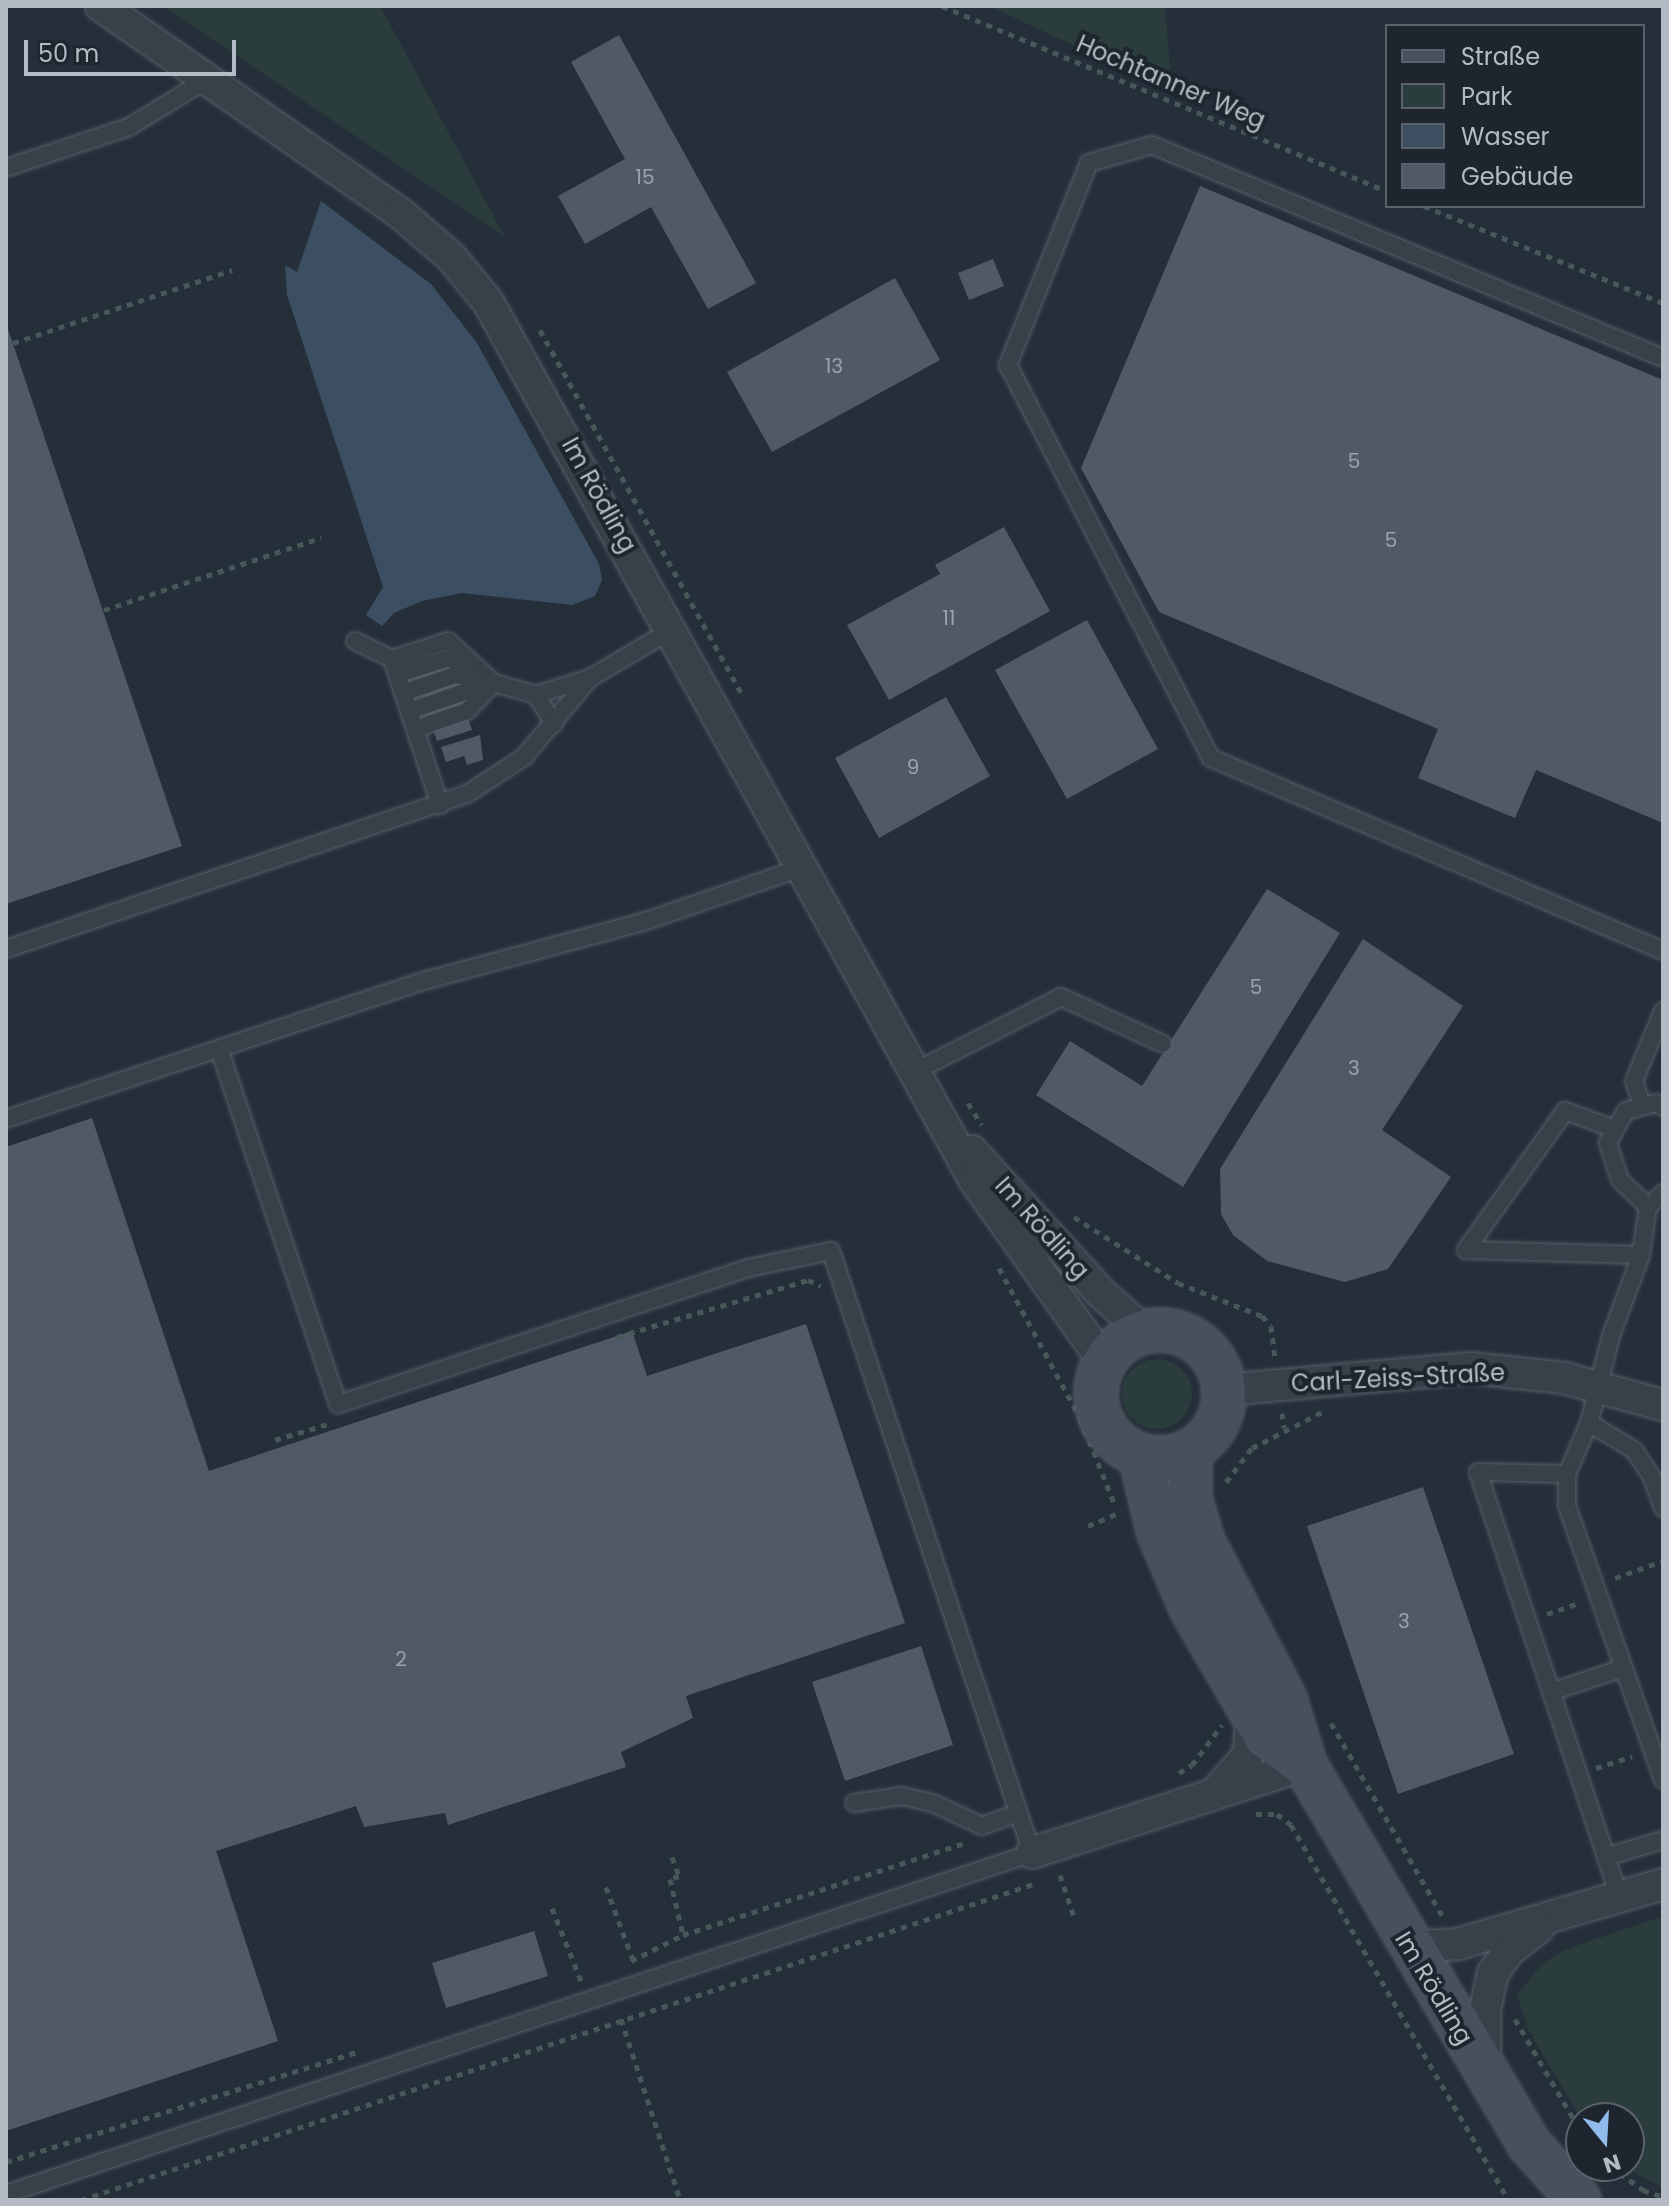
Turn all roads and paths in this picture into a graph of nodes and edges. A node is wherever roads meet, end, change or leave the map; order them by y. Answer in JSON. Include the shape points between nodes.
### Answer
{"nodes":[{"id":1,"x":101,"y":6,"type":"edge"},
{"id":2,"x":942,"y":6,"type":"edge"},
{"id":3,"x":206,"y":80,"type":"junction"},
{"id":4,"x":6,"y":168,"type":"edge"},
{"id":5,"x":1385,"y":190,"type":"edge"},
{"id":6,"x":1429,"y":208,"type":"edge"},
{"id":7,"x":232,"y":270,"type":"dead end"},
{"id":8,"x":1663,"y":303,"type":"edge"},
{"id":9,"x":13,"y":343,"type":"dead end"},
{"id":10,"x":1663,"y":358,"type":"edge"},
{"id":11,"x":577,"y":395,"type":"dead end"},
{"id":12,"x":321,"y":538,"type":"dead end"},
{"id":13,"x":104,"y":610,"type":"dead end"},
{"id":14,"x":673,"y":629,"type":"junction"},
{"id":15,"x":355,"y":641,"type":"dead end"},
{"id":16,"x":395,"y":667,"type":"junction"},
{"id":17,"x":590,"y":678,"type":"junction"},
{"id":18,"x":494,"y":683,"type":"junction"},
{"id":19,"x":403,"y":693,"type":"junction"},
{"id":20,"x":536,"y":695,"type":"junction"},
{"id":21,"x":748,"y":705,"type":"dead end"},
{"id":22,"x":409,"y":711,"type":"junction"},
{"id":23,"x":554,"y":724,"type":"junction"},
{"id":24,"x":415,"y":729,"type":"junction"},
{"id":25,"x":440,"y":805,"type":"junction"},
{"id":26,"x":804,"y":867,"type":"junction"},
{"id":27,"x":6,"y":949,"type":"edge"},
{"id":28,"x":1663,"y":951,"type":"edge"},
{"id":29,"x":1663,"y":1011,"type":"edge"},
{"id":30,"x":1163,"y":1044,"type":"dead end"},
{"id":31,"x":219,"y":1049,"type":"junction"},
{"id":32,"x":929,"y":1064,"type":"junction"},
{"id":33,"x":1642,"y":1105,"type":"junction"},
{"id":34,"x":1663,"y":1107,"type":"edge"},
{"id":35,"x":6,"y":1119,"type":"edge"},
{"id":36,"x":943,"y":1119,"type":"junction"},
{"id":37,"x":1612,"y":1128,"type":"junction"},
{"id":38,"x":989,"y":1134,"type":"dead end"},
{"id":39,"x":1663,"y":1193,"type":"edge"},
{"id":40,"x":1648,"y":1207,"type":"junction"},
{"id":41,"x":1068,"y":1212,"type":"dead end"},
{"id":42,"x":1641,"y":1255,"type":"junction"},
{"id":43,"x":997,"y":1266,"type":"dead end"},
{"id":44,"x":828,"y":1293,"type":"dead end"},
{"id":45,"x":1271,"y":1326,"type":"dead end"},
{"id":46,"x":1145,"y":1332,"type":"junction"},
{"id":47,"x":610,"y":1340,"type":"dead end"},
{"id":48,"x":1104,"y":1362,"type":"junction"},
{"id":49,"x":1599,"y":1385,"type":"junction"},
{"id":50,"x":1224,"y":1390,"type":"junction"},
{"id":51,"x":1663,"y":1405,"type":"edge"},
{"id":52,"x":1327,"y":1410,"type":"dead end"},
{"id":53,"x":336,"y":1422,"type":"dead end"},
{"id":54,"x":1589,"y":1423,"type":"junction"},
{"id":55,"x":275,"y":1440,"type":"dead end"},
{"id":56,"x":1190,"y":1451,"type":"junction"},
{"id":57,"x":1140,"y":1455,"type":"junction"},
{"id":58,"x":1567,"y":1474,"type":"junction"},
{"id":59,"x":1220,"y":1493,"type":"dead end"},
{"id":60,"x":1663,"y":1508,"type":"edge"},
{"id":61,"x":1088,"y":1526,"type":"dead end"},
{"id":62,"x":1663,"y":1561,"type":"edge"},
{"id":63,"x":1596,"y":1591,"type":"junction"},
{"id":64,"x":1527,"y":1621,"type":"junction"},
{"id":65,"x":1623,"y":1668,"type":"junction"},
{"id":66,"x":1551,"y":1692,"type":"junction"},
{"id":67,"x":1323,"y":1711,"type":"dead end"},
{"id":68,"x":1242,"y":1718,"type":"junction"},
{"id":69,"x":1652,"y":1749,"type":"junction"},
{"id":70,"x":1305,"y":1765,"type":"junction"},
{"id":71,"x":1579,"y":1774,"type":"junction"},
{"id":72,"x":1169,"y":1776,"type":"dead end"},
{"id":73,"x":1663,"y":1780,"type":"edge"},
{"id":74,"x":1213,"y":1795,"type":"junction"},
{"id":75,"x":854,"y":1803,"type":"dead end"},
{"id":76,"x":1018,"y":1813,"type":"junction"},
{"id":77,"x":1245,"y":1817,"type":"dead end"},
{"id":78,"x":982,"y":1826,"type":"junction"},
{"id":79,"x":1663,"y":1840,"type":"edge"},
{"id":80,"x":1032,"y":1853,"type":"junction"},
{"id":81,"x":672,"y":1857,"type":"dead end"},
{"id":82,"x":1606,"y":1857,"type":"junction"},
{"id":83,"x":1074,"y":1871,"type":"dead end"},
{"id":84,"x":1060,"y":1875,"type":"junction"},
{"id":85,"x":1663,"y":1884,"type":"edge"},
{"id":86,"x":606,"y":1887,"type":"dead end"},
{"id":87,"x":1620,"y":1898,"type":"junction"},
{"id":88,"x":552,"y":1908,"type":"dead end"},
{"id":89,"x":1075,"y":1920,"type":"dead end"},
{"id":90,"x":1547,"y":1922,"type":"junction"},
{"id":91,"x":683,"y":1935,"type":"junction"},
{"id":92,"x":1404,"y":1938,"type":"junction"},
{"id":93,"x":1458,"y":1944,"type":"junction"},
{"id":94,"x":633,"y":1960,"type":"junction"},
{"id":95,"x":606,"y":1973,"type":"junction"},
{"id":96,"x":1493,"y":1973,"type":"junction"},
{"id":97,"x":581,"y":1981,"type":"junction"},
{"id":98,"x":566,"y":1985,"type":"dead end"},
{"id":99,"x":613,"y":1994,"type":"junction"},
{"id":100,"x":621,"y":2021,"type":"junction"},
{"id":101,"x":369,"y":2047,"type":"dead end"},
{"id":102,"x":1485,"y":2073,"type":"junction"},
{"id":103,"x":1565,"y":2105,"type":"edge"},
{"id":104,"x":6,"y":2162,"type":"edge"},
{"id":105,"x":1632,"y":2182,"type":"edge"},
{"id":106,"x":6,"y":2194,"type":"edge"},
{"id":107,"x":1663,"y":2197,"type":"edge"},
{"id":108,"x":81,"y":2200,"type":"edge"},
{"id":109,"x":680,"y":2200,"type":"edge"},
{"id":110,"x":1508,"y":2200,"type":"edge"},
{"id":111,"x":1579,"y":2200,"type":"edge"}],
"edges":[{"from":1,"to":3,"type":"street","name":"Im Rödling"},
{"from":2,"to":5,"type":"path","name":"Hochtanner Weg"},
{"from":3,"to":4,"type":"lane","via":[[129,127]]},
{"from":3,"to":14,"type":"street","name":"Im Rödling","via":[[400,213],[469,277],[519,353]]},
{"from":6,"to":8,"type":"path"},
{"from":7,"to":9,"type":"path"},
{"from":10,"to":28,"type":"lane","via":[[1152,145],[1089,163],[1008,365],[1211,758]]},
{"from":11,"to":21,"type":"path"},
{"from":12,"to":13,"type":"path"},
{"from":14,"to":17,"type":"lane"},
{"from":14,"to":26,"type":"street","name":"Im Rödling"},
{"from":15,"to":16,"type":"lane"},
{"from":16,"to":18,"type":"lane","via":[[448,641]]},
{"from":16,"to":19,"type":"lane"},
{"from":17,"to":20,"type":"lane"},
{"from":17,"to":23,"type":"lane"},
{"from":18,"to":19,"type":"lane","via":[[455,675]]},
{"from":18,"to":20,"type":"lane"},
{"from":18,"to":22,"type":"lane"},
{"from":18,"to":24,"type":"lane","via":[[467,711]]},
{"from":19,"to":22,"type":"lane"},
{"from":20,"to":23,"type":"lane"},
{"from":22,"to":24,"type":"lane"},
{"from":23,"to":25,"type":"lane","via":[[496,778]]},
{"from":24,"to":25,"type":"lane"},
{"from":25,"to":27,"type":"lane"},
{"from":26,"to":31,"type":"lane","via":[[643,922],[424,981]]},
{"from":26,"to":32,"type":"street","name":"Im Rödling"},
{"from":29,"to":33,"type":"lane","via":[[1634,1081]]},
{"from":30,"to":32,"type":"lane","via":[[1061,997]]},
{"from":31,"to":35,"type":"lane"},
{"from":31,"to":76,"type":"lane","via":[[338,1404],[748,1268],[831,1251]]},
{"from":32,"to":36,"type":"street","name":"Im Rödling"},
{"from":32,"to":38,"type":"path"},
{"from":33,"to":34,"type":"lane"},
{"from":33,"to":37,"type":"lane","via":[[1626,1111]]},
{"from":36,"to":46,"type":"street","name":"Im Rödling","via":[[1101,1293]]},
{"from":36,"to":48,"type":"street","name":"Im Rödling","via":[[991,1208],[1077,1318]]},
{"from":37,"to":40,"type":"lane","via":[[1609,1158],[1620,1180]]},
{"from":37,"to":42,"type":"lane","via":[[1565,1111],[1466,1250]]},
{"from":39,"to":40,"type":"lane"},
{"from":40,"to":42,"type":"lane"},
{"from":41,"to":45,"type":"path","via":[[1146,1266],[1262,1316]]},
{"from":42,"to":49,"type":"lane"},
{"from":43,"to":61,"type":"path","via":[[1080,1418],[1118,1513]]},
{"from":44,"to":47,"type":"path","via":[[808,1280]]},
{"from":46,"to":48,"type":"street","via":[[1115,1348]]},
{"from":46,"to":50,"type":"street","via":[[1177,1332],[1198,1342],[1215,1360]]},
{"from":48,"to":57,"type":"street","via":[[1096,1398],[1100,1417],[1116,1440]]},
{"from":49,"to":50,"type":"street","name":"Carl-Zeiss-Straße","via":[[1533,1372],[1471,1368]]},
{"from":49,"to":51,"type":"street","name":"Carl-Zeiss-Straße"},
{"from":49,"to":54,"type":"lane"},
{"from":50,"to":56,"type":"street","via":[[1216,1425]]},
{"from":52,"to":59,"type":"path","via":[[1252,1448]]},
{"from":53,"to":55,"type":"path"},
{"from":54,"to":58,"type":"lane"},
{"from":54,"to":60,"type":"lane","via":[[1634,1450],[1652,1477]]},
{"from":56,"to":57,"type":"street","via":[[1165,1458]]},
{"from":56,"to":70,"type":"street","name":"Im Rödling","via":[[1190,1499],[1203,1542],[1285,1699]]},
{"from":57,"to":68,"type":"street","name":"Im Rödling","via":[[1175,1577]]},
{"from":58,"to":63,"type":"lane","via":[[1567,1506]]},
{"from":58,"to":64,"type":"lane","via":[[1478,1472]]},
{"from":62,"to":63,"type":"path"},
{"from":63,"to":64,"type":"path"},
{"from":63,"to":65,"type":"lane"},
{"from":64,"to":66,"type":"lane"},
{"from":65,"to":66,"type":"lane"},
{"from":65,"to":69,"type":"lane"},
{"from":66,"to":71,"type":"lane"},
{"from":67,"to":93,"type":"path"},
{"from":68,"to":70,"type":"street","name":"Im Rödling"},
{"from":68,"to":72,"type":"path","via":[[1217,1727],[1192,1765]]},
{"from":68,"to":74,"type":"street","via":[[1248,1755]]},
{"from":69,"to":71,"type":"path"},
{"from":69,"to":73,"type":"lane"},
{"from":70,"to":74,"type":"street"},
{"from":70,"to":92,"type":"street","name":"Im Rödling"},
{"from":71,"to":82,"type":"lane"},
{"from":74,"to":80,"type":"street"},
{"from":75,"to":78,"type":"lane","via":[[902,1796],[933,1803]]},
{"from":76,"to":78,"type":"lane"},
{"from":76,"to":80,"type":"lane"},
{"from":77,"to":110,"type":"path","via":[[1277,1814],[1291,1825]]},
{"from":78,"to":91,"type":"path","via":[[985,1836]]},
{"from":79,"to":82,"type":"lane"},
{"from":80,"to":99,"type":"lane"},
{"from":81,"to":91,"type":"path","via":[[679,1876],[670,1879]]},
{"from":82,"to":87,"type":"lane"},
{"from":83,"to":84,"type":"path"},
{"from":84,"to":89,"type":"path"},
{"from":84,"to":100,"type":"path"},
{"from":85,"to":87,"type":"street"},
{"from":86,"to":94,"type":"path"},
{"from":87,"to":90,"type":"street"},
{"from":88,"to":97,"type":"path"},
{"from":90,"to":93,"type":"street"},
{"from":90,"to":96,"type":"street","via":[[1510,1950]]},
{"from":91,"to":94,"type":"path"},
{"from":92,"to":93,"type":"street","via":[[1423,1946]]},
{"from":92,"to":102,"type":"street","name":"Im Rödling"},
{"from":94,"to":95,"type":"path"},
{"from":95,"to":97,"type":"path"},
{"from":95,"to":99,"type":"path"},
{"from":96,"to":102,"type":"street","via":[[1485,2010]]},
{"from":96,"to":103,"type":"path","via":[[1517,1981],[1511,2005],[1521,2032]]},
{"from":97,"to":98,"type":"path"},
{"from":99,"to":100,"type":"path"},
{"from":99,"to":106,"type":"lane"},
{"from":100,"to":108,"type":"path"},
{"from":100,"to":109,"type":"path"},
{"from":101,"to":104,"type":"path"},
{"from":102,"to":111,"type":"street","name":"Im Rödling","via":[[1542,2162]]},
{"from":105,"to":107,"type":"path"}]}
